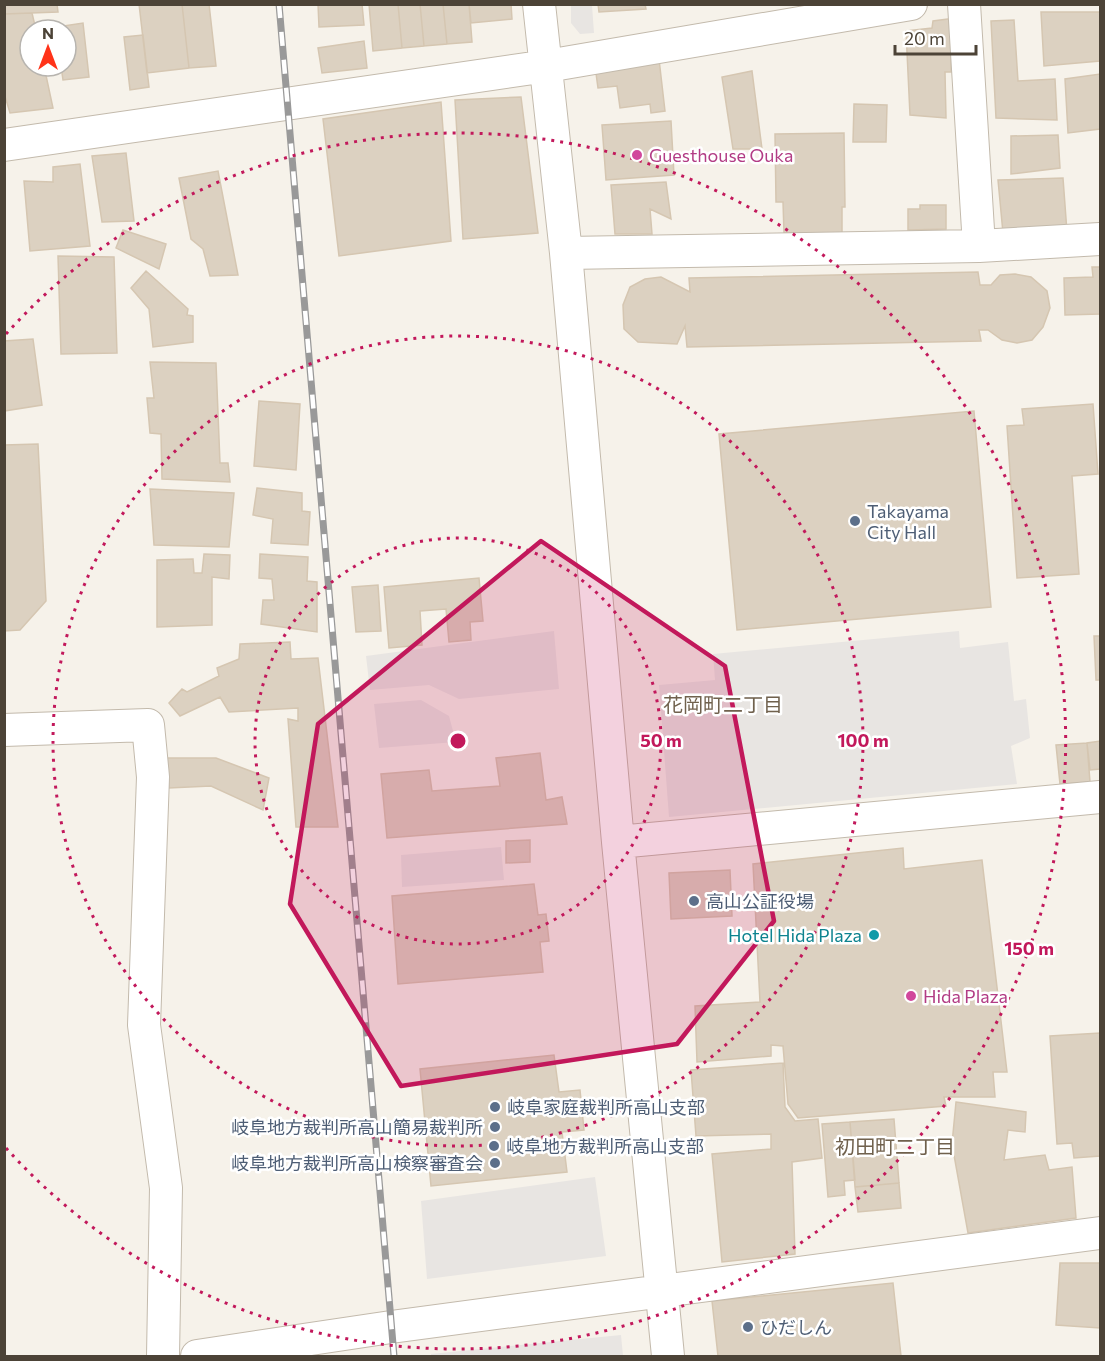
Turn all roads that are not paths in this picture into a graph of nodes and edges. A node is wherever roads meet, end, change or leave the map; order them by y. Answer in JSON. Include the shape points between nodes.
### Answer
{"nodes":[{"id":1,"x":539,"y":4,"type":"edge"},
{"id":2,"x":911,"y":4,"type":"edge"},
{"id":3,"x":964,"y":4,"type":"edge"},
{"id":4,"x":547,"y":66,"type":"junction"},
{"id":5,"x":4,"y":145,"type":"edge"},
{"id":6,"x":1101,"y":239,"type":"edge"},
{"id":7,"x":980,"y":246,"type":"junction"},
{"id":8,"x":566,"y":253,"type":"junction"},
{"id":9,"x":4,"y":730,"type":"edge"},
{"id":10,"x":1101,"y":797,"type":"edge"},
{"id":11,"x":618,"y":842,"type":"junction"},
{"id":12,"x":1101,"y":1233,"type":"edge"},
{"id":13,"x":662,"y":1293,"type":"junction"},
{"id":14,"x":294,"y":1349,"type":"edge"},
{"id":15,"x":163,"y":1356,"type":"edge"},
{"id":16,"x":196,"y":1356,"type":"edge"},
{"id":17,"x":668,"y":1356,"type":"edge"}],
"edges":[{"from":1,"to":4,"type":"street"},
{"from":2,"to":4,"type":"street"},
{"from":3,"to":7,"type":"street"},
{"from":4,"to":5,"type":"street"},
{"from":4,"to":8,"type":"street"},
{"from":6,"to":7,"type":"street"},
{"from":7,"to":8,"type":"street"},
{"from":8,"to":11,"type":"street"},
{"from":9,"to":15,"type":"street","via":[[148,725],[153,777],[144,1025],[166,1188]]},
{"from":10,"to":11,"type":"street"},
{"from":11,"to":13,"type":"street"},
{"from":12,"to":13,"type":"street"},
{"from":13,"to":14,"type":"street"},
{"from":13,"to":17,"type":"street"},
{"from":14,"to":16,"type":"street"}]}
